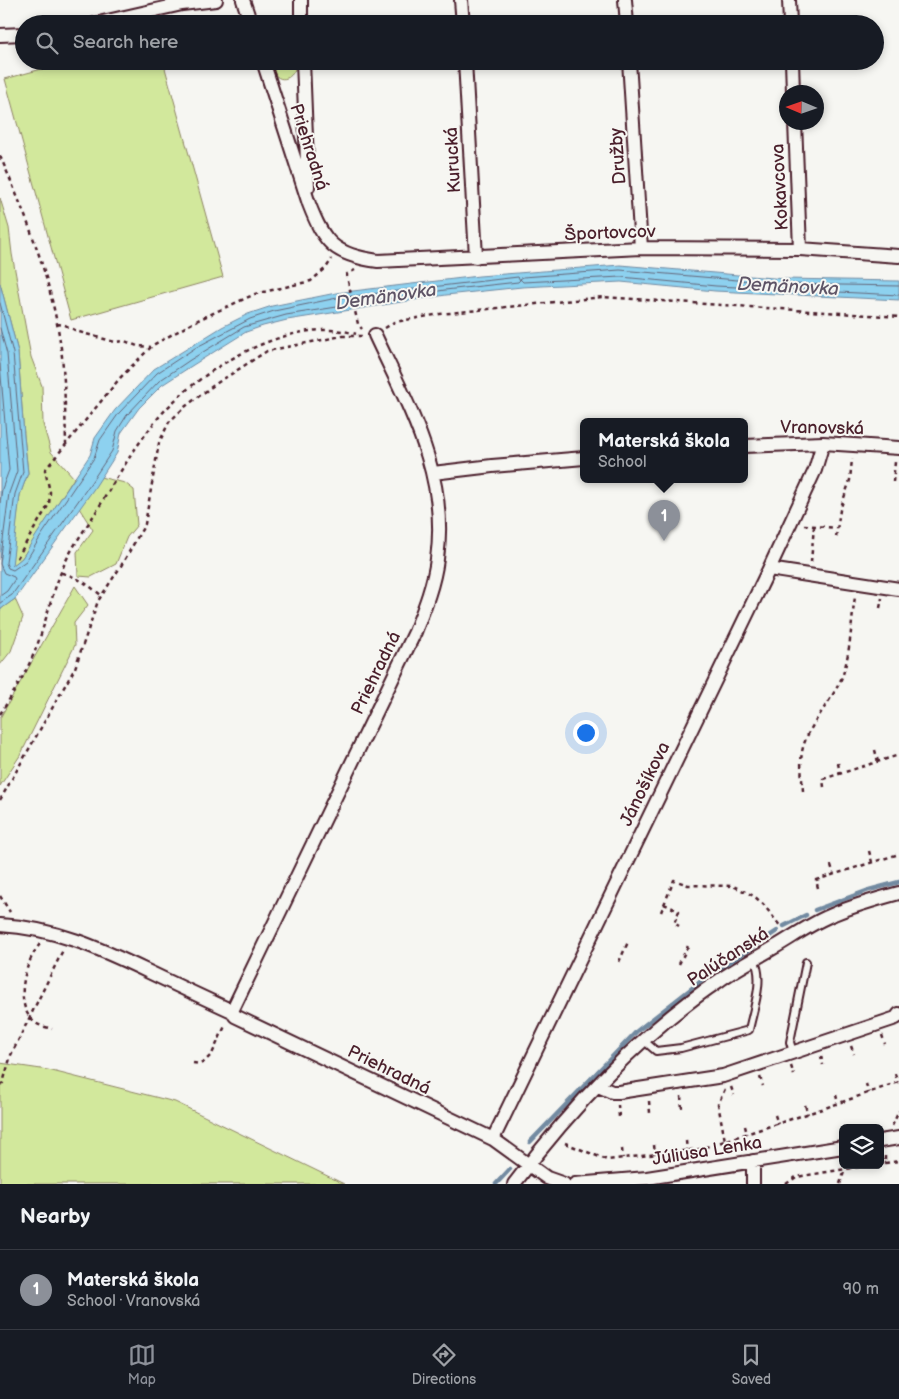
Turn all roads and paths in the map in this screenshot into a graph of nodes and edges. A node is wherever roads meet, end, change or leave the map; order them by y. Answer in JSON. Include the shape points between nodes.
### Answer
{"nodes":[{"id":1,"x":216,"y":0,"type":"edge"},
{"id":2,"x":243,"y":0,"type":"edge"},
{"id":3,"x":300,"y":0,"type":"edge"},
{"id":4,"x":461,"y":0,"type":"edge"},
{"id":5,"x":625,"y":0,"type":"edge"},
{"id":6,"x":789,"y":0,"type":"edge"},
{"id":7,"x":134,"y":15,"type":"edge"},
{"id":8,"x":247,"y":15,"type":"edge"},
{"id":9,"x":301,"y":15,"type":"edge"},
{"id":10,"x":462,"y":15,"type":"edge"},
{"id":11,"x":626,"y":15,"type":"edge"},
{"id":12,"x":790,"y":15,"type":"edge"},
{"id":13,"x":15,"y":34,"type":"edge"},
{"id":14,"x":0,"y":35,"type":"edge"},
{"id":15,"x":266,"y":70,"type":"edge"},
{"id":16,"x":303,"y":70,"type":"edge"},
{"id":17,"x":466,"y":70,"type":"edge"},
{"id":18,"x":630,"y":70,"type":"edge"},
{"id":19,"x":792,"y":70,"type":"edge"},
{"id":20,"x":793,"y":85,"type":"edge"},
{"id":21,"x":795,"y":130,"type":"edge"},
{"id":22,"x":0,"y":156,"type":"edge"},
{"id":23,"x":309,"y":204,"type":"junction"},
{"id":24,"x":327,"y":242,"type":"joint"},
{"id":25,"x":641,"y":248,"type":"junction"},
{"id":26,"x":339,"y":249,"type":"junction"},
{"id":27,"x":800,"y":249,"type":"junction"},
{"id":28,"x":899,"y":256,"type":"edge"},
{"id":29,"x":476,"y":257,"type":"junction"},
{"id":30,"x":347,"y":277,"type":"dead end"},
{"id":31,"x":899,"y":316,"type":"edge"},
{"id":32,"x":56,"y":324,"type":"junction"},
{"id":33,"x":358,"y":324,"type":"dead end"},
{"id":34,"x":375,"y":334,"type":"joint"},
{"id":35,"x":151,"y":347,"type":"junction"},
{"id":36,"x":823,"y":443,"type":"junction"},
{"id":37,"x":66,"y":444,"type":"junction"},
{"id":38,"x":748,"y":446,"type":"edge"},
{"id":39,"x":898,"y":451,"type":"edge"},
{"id":40,"x":852,"y":452,"type":"dead end"},
{"id":41,"x":580,"y":458,"type":"edge"},
{"id":42,"x":432,"y":473,"type":"junction"},
{"id":43,"x":893,"y":482,"type":"dead end"},
{"id":44,"x":789,"y":524,"type":"junction"},
{"id":45,"x":814,"y":526,"type":"junction"},
{"id":46,"x":837,"y":528,"type":"junction"},
{"id":47,"x":836,"y":537,"type":"dead end"},
{"id":48,"x":16,"y":558,"type":"dead end"},
{"id":49,"x":768,"y":569,"type":"junction"},
{"id":50,"x":62,"y":573,"type":"junction"},
{"id":51,"x":809,"y":575,"type":"junction"},
{"id":52,"x":858,"y":583,"type":"junction"},
{"id":53,"x":899,"y":589,"type":"edge"},
{"id":54,"x":102,"y":596,"type":"junction"},
{"id":55,"x":0,"y":714,"type":"edge"},
{"id":56,"x":875,"y":750,"type":"dead end"},
{"id":57,"x":899,"y":755,"type":"edge"},
{"id":58,"x":878,"y":762,"type":"junction"},
{"id":59,"x":838,"y":763,"type":"dead end"},
{"id":60,"x":840,"y":774,"type":"junction"},
{"id":61,"x":824,"y":787,"type":"dead end"},
{"id":62,"x":803,"y":790,"type":"dead end"},
{"id":63,"x":0,"y":800,"type":"edge"},
{"id":64,"x":869,"y":851,"type":"dead end"},
{"id":65,"x":899,"y":854,"type":"edge"},
{"id":66,"x":872,"y":862,"type":"junction"},
{"id":67,"x":832,"y":865,"type":"dead end"},
{"id":68,"x":834,"y":875,"type":"junction"},
{"id":69,"x":818,"y":888,"type":"dead end"},
{"id":70,"x":899,"y":893,"type":"edge"},
{"id":71,"x":664,"y":904,"type":"junction"},
{"id":72,"x":661,"y":912,"type":"dead end"},
{"id":73,"x":0,"y":925,"type":"edge"},
{"id":74,"x":679,"y":926,"type":"dead end"},
{"id":75,"x":52,"y":933,"type":"junction"},
{"id":76,"x":69,"y":938,"type":"junction"},
{"id":77,"x":789,"y":939,"type":"junction"},
{"id":78,"x":628,"y":942,"type":"dead end"},
{"id":79,"x":689,"y":944,"type":"dead end"},
{"id":80,"x":754,"y":960,"type":"junction"},
{"id":81,"x":619,"y":962,"type":"dead end"},
{"id":82,"x":806,"y":962,"type":"dead end"},
{"id":83,"x":680,"y":964,"type":"dead end"},
{"id":84,"x":232,"y":1011,"type":"junction"},
{"id":85,"x":899,"y":1014,"type":"edge"},
{"id":86,"x":30,"y":1018,"type":"junction"},
{"id":87,"x":52,"y":1029,"type":"dead end"},
{"id":88,"x":882,"y":1034,"type":"dead end"},
{"id":89,"x":643,"y":1040,"type":"junction"},
{"id":90,"x":850,"y":1044,"type":"dead end"},
{"id":91,"x":885,"y":1044,"type":"dead end"},
{"id":92,"x":820,"y":1054,"type":"dead end"},
{"id":93,"x":854,"y":1054,"type":"dead end"},
{"id":94,"x":792,"y":1058,"type":"junction"},
{"id":95,"x":193,"y":1063,"type":"dead end"},
{"id":96,"x":824,"y":1065,"type":"dead end"},
{"id":97,"x":896,"y":1074,"type":"dead end"},
{"id":98,"x":794,"y":1075,"type":"dead end"},
{"id":99,"x":760,"y":1076,"type":"dead end"},
{"id":100,"x":898,"y":1082,"type":"edge"},
{"id":101,"x":866,"y":1084,"type":"dead end"},
{"id":102,"x":0,"y":1085,"type":"edge"},
{"id":103,"x":598,"y":1086,"type":"junction"},
{"id":104,"x":730,"y":1086,"type":"dead end"},
{"id":105,"x":763,"y":1086,"type":"dead end"},
{"id":106,"x":726,"y":1087,"type":"dead end"},
{"id":107,"x":869,"y":1093,"type":"junction"},
{"id":108,"x":681,"y":1095,"type":"dead end"},
{"id":109,"x":836,"y":1095,"type":"dead end"},
{"id":110,"x":734,"y":1096,"type":"dead end"},
{"id":111,"x":649,"y":1099,"type":"dead end"},
{"id":112,"x":618,"y":1103,"type":"dead end"},
{"id":113,"x":838,"y":1103,"type":"junction"},
{"id":114,"x":805,"y":1105,"type":"dead end"},
{"id":115,"x":682,"y":1109,"type":"dead end"},
{"id":116,"x":650,"y":1113,"type":"dead end"},
{"id":117,"x":808,"y":1114,"type":"junction"},
{"id":118,"x":775,"y":1116,"type":"dead end"},
{"id":119,"x":619,"y":1117,"type":"dead end"},
{"id":120,"x":778,"y":1124,"type":"junction"},
{"id":121,"x":745,"y":1126,"type":"dead end"},
{"id":122,"x":747,"y":1134,"type":"junction"},
{"id":123,"x":899,"y":1138,"type":"edge"},
{"id":124,"x":493,"y":1139,"type":"junction"},
{"id":125,"x":884,"y":1140,"type":"edge"},
{"id":126,"x":561,"y":1141,"type":"dead end"},
{"id":127,"x":686,"y":1141,"type":"dead end"},
{"id":128,"x":724,"y":1142,"type":"junction"},
{"id":129,"x":654,"y":1145,"type":"dead end"},
{"id":130,"x":839,"y":1148,"type":"edge"},
{"id":131,"x":622,"y":1149,"type":"dead end"},
{"id":132,"x":687,"y":1150,"type":"junction"},
{"id":133,"x":655,"y":1154,"type":"junction"},
{"id":134,"x":623,"y":1158,"type":"junction"},
{"id":135,"x":752,"y":1161,"type":"junction"},
{"id":136,"x":899,"y":1161,"type":"edge"},
{"id":137,"x":886,"y":1163,"type":"dead end"},
{"id":138,"x":528,"y":1165,"type":"junction"},
{"id":139,"x":730,"y":1165,"type":"junction"},
{"id":140,"x":850,"y":1169,"type":"edge"},
{"id":141,"x":845,"y":1170,"type":"junction"},
{"id":142,"x":514,"y":1184,"type":"edge"},
{"id":143,"x":564,"y":1184,"type":"edge"},
{"id":144,"x":575,"y":1184,"type":"edge"},
{"id":145,"x":753,"y":1184,"type":"edge"},
{"id":146,"x":786,"y":1184,"type":"edge"},
{"id":147,"x":840,"y":1184,"type":"edge"}],
"edges":[{"from":1,"to":7,"type":"street"},
{"from":2,"to":8,"type":"street"},
{"from":3,"to":9,"type":"street"},
{"from":4,"to":10,"type":"street"},
{"from":5,"to":11,"type":"street"},
{"from":6,"to":12,"type":"street"},
{"from":13,"to":14,"type":"street"},
{"from":15,"to":23,"type":"street","name":"Priehradná"},
{"from":16,"to":23,"type":"street"},
{"from":17,"to":29,"type":"street","name":"Kurucká"},
{"from":18,"to":25,"type":"street","name":"Družby"},
{"from":19,"to":20,"type":"street"},
{"from":21,"to":27,"type":"street","name":"Kokavcova"},
{"from":22,"to":32,"type":"path","via":[[32,233],[50,289]]},
{"from":23,"to":24,"type":"street","name":"Priehradná"},
{"from":24,"to":26,"type":"street","name":"Športovcov"},
{"from":25,"to":27,"type":"street","name":"Športovcov"},
{"from":25,"to":29,"type":"street","name":"Športovcov"},
{"from":26,"to":29,"type":"street","name":"Športovcov","via":[[378,261]]},
{"from":26,"to":35,"type":"path","via":[[326,268],[311,281],[255,294],[198,320]]},
{"from":27,"to":28,"type":"street","name":"Športovcov"},
{"from":30,"to":33,"type":"path"},
{"from":31,"to":34,"type":"path","via":[[603,297],[440,314],[395,322]]},
{"from":32,"to":35,"type":"path","via":[[65,324],[79,332],[115,342]]},
{"from":32,"to":37,"type":"path","via":[[61,348]]},
{"from":34,"to":42,"type":"street","name":"Priehradná","via":[[415,422]]},
{"from":35,"to":37,"type":"path","via":[[120,378]]},
{"from":36,"to":38,"type":"street","name":"Vranovská"},
{"from":36,"to":39,"type":"street","name":"Vranovská"},
{"from":36,"to":44,"type":"street","name":"Jánošíkova","via":[[815,470]]},
{"from":37,"to":48,"type":"path","via":[[45,470],[49,504]]},
{"from":39,"to":43,"type":"path"},
{"from":40,"to":46,"type":"path","via":[[850,480]]},
{"from":41,"to":42,"type":"street"},
{"from":42,"to":84,"type":"street","name":"Priehradná","via":[[439,542],[433,579],[421,617]]},
{"from":44,"to":45,"type":"path"},
{"from":44,"to":49,"type":"street","name":"Jánošíkova"},
{"from":45,"to":46,"type":"path"},
{"from":45,"to":51,"type":"path"},
{"from":46,"to":47,"type":"path"},
{"from":49,"to":51,"type":"street"},
{"from":49,"to":124,"type":"street","name":"Jánošíkova"},
{"from":50,"to":54,"type":"path","via":[[74,576]]},
{"from":50,"to":54,"type":"path","via":[[130,457],[154,423],[184,394],[237,356],[265,343],[312,330],[328,329],[360,336],[316,340],[267,351],[222,379],[169,422],[159,444],[145,524]]},
{"from":50,"to":55,"type":"path","via":[[34,652]]},
{"from":51,"to":52,"type":"street"},
{"from":52,"to":53,"type":"street"},
{"from":52,"to":62,"type":"path","via":[[843,674],[836,692],[804,742],[801,753]]},
{"from":54,"to":63,"type":"path","via":[[75,668]]},
{"from":56,"to":58,"type":"path"},
{"from":57,"to":58,"type":"path"},
{"from":58,"to":60,"type":"path"},
{"from":59,"to":60,"type":"path"},
{"from":60,"to":61,"type":"path","via":[[823,780]]},
{"from":64,"to":66,"type":"path"},
{"from":65,"to":66,"type":"path"},
{"from":66,"to":68,"type":"path"},
{"from":67,"to":68,"type":"path"},
{"from":68,"to":69,"type":"path","via":[[816,880]]},
{"from":70,"to":77,"type":"street","name":"Palúčanská","via":[[834,914]]},
{"from":71,"to":72,"type":"path"},
{"from":71,"to":74,"type":"path","via":[[679,911],[674,924]]},
{"from":71,"to":77,"type":"path","via":[[674,880],[688,885],[733,886],[764,904]]},
{"from":73,"to":75,"type":"street","name":"Priehradná"},
{"from":75,"to":76,"type":"street","name":"Priehradná"},
{"from":75,"to":86,"type":"path","via":[[35,950],[26,975],[23,996]]},
{"from":76,"to":84,"type":"street","name":"Priehradná","via":[[104,950]]},
{"from":76,"to":86,"type":"path"},
{"from":77,"to":80,"type":"street","name":"Palúčanská"},
{"from":78,"to":81,"type":"path"},
{"from":79,"to":83,"type":"path"},
{"from":80,"to":89,"type":"street","name":"Palúčanská","via":[[720,980]]},
{"from":80,"to":89,"type":"lane","via":[[759,980],[750,1030],[681,1048],[656,1051]]},
{"from":82,"to":94,"type":"lane","via":[[790,1042]]},
{"from":84,"to":95,"type":"path","via":[[209,1058],[200,1064]]},
{"from":84,"to":124,"type":"street","name":"Priehradná","via":[[235,1016]]},
{"from":85,"to":94,"type":"street","via":[[896,1018]]},
{"from":86,"to":87,"type":"path"},
{"from":86,"to":102,"type":"path"},
{"from":88,"to":91,"type":"path"},
{"from":89,"to":103,"type":"street","name":"Palúčanská"},
{"from":90,"to":93,"type":"path"},
{"from":92,"to":96,"type":"path"},
{"from":94,"to":98,"type":"path"},
{"from":94,"to":103,"type":"street","via":[[722,1076],[619,1092]]},
{"from":97,"to":100,"type":"path"},
{"from":99,"to":105,"type":"path"},
{"from":100,"to":107,"type":"path"},
{"from":101,"to":107,"type":"path"},
{"from":103,"to":138,"type":"street","name":"Palúčanská"},
{"from":104,"to":110,"type":"path"},
{"from":106,"to":128,"type":"path","via":[[718,1104]]},
{"from":107,"to":113,"type":"path"},
{"from":108,"to":115,"type":"path"},
{"from":109,"to":113,"type":"path"},
{"from":111,"to":116,"type":"path"},
{"from":112,"to":119,"type":"path"},
{"from":113,"to":117,"type":"path"},
{"from":114,"to":117,"type":"path"},
{"from":117,"to":120,"type":"path"},
{"from":118,"to":120,"type":"path"},
{"from":120,"to":122,"type":"path"},
{"from":121,"to":122,"type":"path"},
{"from":122,"to":128,"type":"path"},
{"from":123,"to":125,"type":"street"},
{"from":124,"to":138,"type":"street","name":"Priehradná"},
{"from":126,"to":134,"type":"path","via":[[599,1158]]},
{"from":127,"to":132,"type":"path"},
{"from":128,"to":132,"type":"path"},
{"from":128,"to":139,"type":"path"},
{"from":129,"to":133,"type":"path"},
{"from":130,"to":135,"type":"street","name":"Júliusa Lenka"},
{"from":131,"to":134,"type":"path"},
{"from":132,"to":133,"type":"path"},
{"from":133,"to":134,"type":"path"},
{"from":135,"to":139,"type":"street","name":"Júliusa Lenka"},
{"from":135,"to":145,"type":"street"},
{"from":136,"to":137,"type":"path"},
{"from":138,"to":142,"type":"street","name":"Palúčanská"},
{"from":138,"to":143,"type":"street","via":[[547,1178]]},
{"from":139,"to":144,"type":"street","name":"Júliusa Lenka","via":[[647,1178]]},
{"from":140,"to":141,"type":"path"},
{"from":141,"to":146,"type":"path","via":[[796,1177]]},
{"from":141,"to":147,"type":"path"}]}
